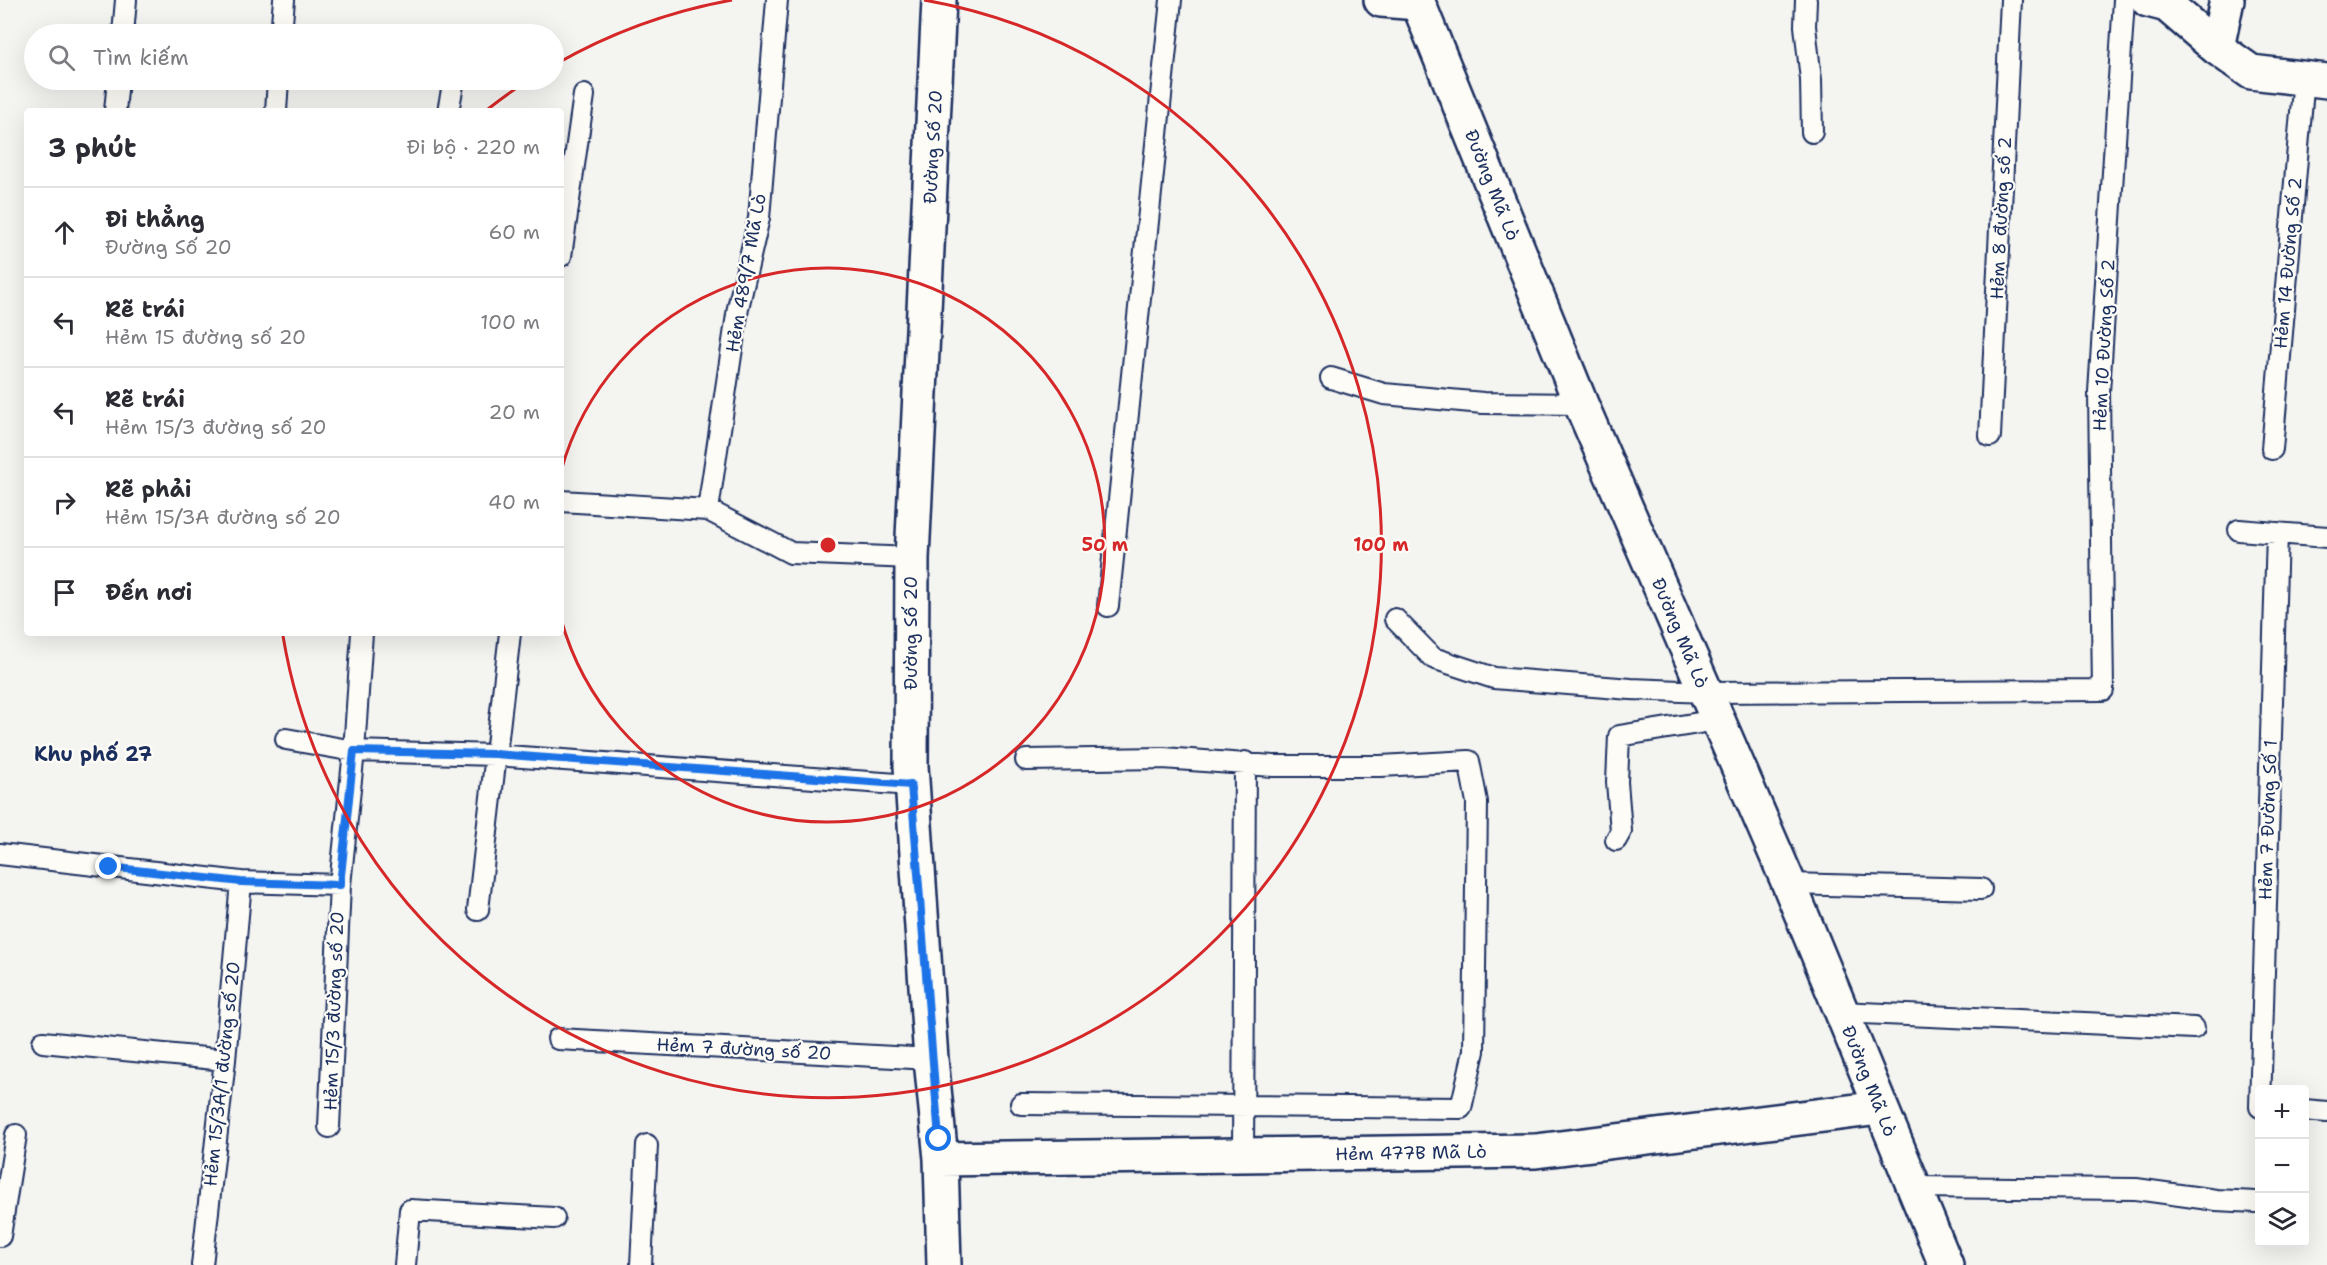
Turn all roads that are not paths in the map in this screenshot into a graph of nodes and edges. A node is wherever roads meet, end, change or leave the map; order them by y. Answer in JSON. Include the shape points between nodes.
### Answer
{"nodes":[{"id":1,"x":126,"y":0,"type":"edge"},
{"id":2,"x":284,"y":0,"type":"edge"},
{"id":3,"x":777,"y":0,"type":"edge"},
{"id":4,"x":939,"y":0,"type":"edge"},
{"id":5,"x":1171,"y":0,"type":"edge"},
{"id":6,"x":1381,"y":0,"type":"edge"},
{"id":7,"x":1806,"y":0,"type":"edge"},
{"id":8,"x":2012,"y":0,"type":"edge"},
{"id":9,"x":2124,"y":0,"type":"edge"},
{"id":10,"x":2148,"y":0,"type":"edge"},
{"id":11,"x":2227,"y":0,"type":"edge"},
{"id":12,"x":1418,"y":1,"type":"edge"},
{"id":13,"x":124,"y":24,"type":"edge"},
{"id":14,"x":282,"y":24,"type":"edge"},
{"id":15,"x":2217,"y":48,"type":"junction"},
{"id":16,"x":2315,"y":79,"type":"edge"},
{"id":17,"x":117,"y":90,"type":"edge"},
{"id":18,"x":277,"y":90,"type":"edge"},
{"id":19,"x":452,"y":90,"type":"edge"},
{"id":20,"x":584,"y":95,"type":"dead end"},
{"id":21,"x":115,"y":108,"type":"edge"},
{"id":22,"x":276,"y":108,"type":"edge"},
{"id":23,"x":449,"y":108,"type":"edge"},
{"id":24,"x":1812,"y":132,"type":"dead end"},
{"id":25,"x":564,"y":235,"type":"edge"},
{"id":26,"x":1331,"y":378,"type":"dead end"},
{"id":27,"x":1581,"y":404,"type":"junction"},
{"id":28,"x":1990,"y":436,"type":"dead end"},
{"id":29,"x":2272,"y":449,"type":"dead end"},
{"id":30,"x":564,"y":501,"type":"edge"},
{"id":31,"x":708,"y":510,"type":"junction"},
{"id":32,"x":2239,"y":530,"type":"dead end"},
{"id":33,"x":2277,"y":533,"type":"junction"},
{"id":34,"x":2327,"y":537,"type":"edge"},
{"id":35,"x":912,"y":558,"type":"junction"},
{"id":36,"x":1108,"y":606,"type":"dead end"},
{"id":37,"x":1395,"y":619,"type":"dead end"},
{"id":38,"x":362,"y":636,"type":"edge"},
{"id":39,"x":510,"y":636,"type":"edge"},
{"id":40,"x":1711,"y":706,"type":"junction"},
{"id":41,"x":286,"y":739,"type":"dead end"},
{"id":42,"x":354,"y":751,"type":"junction"},
{"id":43,"x":495,"y":754,"type":"junction"},
{"id":44,"x":1026,"y":760,"type":"dead end"},
{"id":45,"x":1245,"y":762,"type":"junction"},
{"id":46,"x":911,"y":785,"type":"junction"},
{"id":47,"x":1616,"y":840,"type":"dead end"},
{"id":48,"x":0,"y":854,"type":"edge"},
{"id":49,"x":241,"y":882,"type":"junction"},
{"id":50,"x":1789,"y":884,"type":"junction"},
{"id":51,"x":340,"y":885,"type":"junction"},
{"id":52,"x":1981,"y":889,"type":"dead end"},
{"id":53,"x":478,"y":910,"type":"dead end"},
{"id":54,"x":1840,"y":1012,"type":"junction"},
{"id":55,"x":2194,"y":1028,"type":"dead end"},
{"id":56,"x":558,"y":1039,"type":"dead end"},
{"id":57,"x":43,"y":1042,"type":"dead end"},
{"id":58,"x":931,"y":1059,"type":"junction"},
{"id":59,"x":225,"y":1060,"type":"junction"},
{"id":60,"x":2260,"y":1085,"type":"edge"},
{"id":61,"x":1021,"y":1104,"type":"dead end"},
{"id":62,"x":1243,"y":1106,"type":"junction"},
{"id":63,"x":1880,"y":1108,"type":"junction"},
{"id":64,"x":2309,"y":1110,"type":"edge"},
{"id":65,"x":2327,"y":1112,"type":"edge"},
{"id":66,"x":329,"y":1127,"type":"dead end"},
{"id":67,"x":16,"y":1135,"type":"dead end"},
{"id":68,"x":647,"y":1145,"type":"dead end"},
{"id":69,"x":1243,"y":1156,"type":"junction"},
{"id":70,"x":940,"y":1159,"type":"junction"},
{"id":71,"x":1912,"y":1187,"type":"junction"},
{"id":72,"x":2255,"y":1202,"type":"edge"},
{"id":73,"x":554,"y":1218,"type":"dead end"},
{"id":74,"x":0,"y":1236,"type":"edge"},
{"id":75,"x":202,"y":1265,"type":"edge"},
{"id":76,"x":405,"y":1265,"type":"edge"},
{"id":77,"x":642,"y":1265,"type":"edge"},
{"id":78,"x":944,"y":1265,"type":"edge"},
{"id":79,"x":1946,"y":1265,"type":"edge"}],
"edges":[{"from":1,"to":13,"type":"lane"},
{"from":2,"to":14,"type":"lane"},
{"from":3,"to":31,"type":"lane","name":"Hẻm 489/7 Mã Lò","via":[[759,218],[738,308]]},
{"from":4,"to":35,"type":"street","name":"Đường Số 20"},
{"from":5,"to":36,"type":"lane"},
{"from":6,"to":12,"type":"street"},
{"from":7,"to":24,"type":"lane"},
{"from":8,"to":28,"type":"lane","name":"Hẻm 8 đường số 2"},
{"from":9,"to":40,"type":"lane","name":"Hẻm 10 Đường Số 2","via":[[2099,392],[2103,690]]},
{"from":10,"to":15,"type":"street","via":[[2167,4]]},
{"from":11,"to":15,"type":"street"},
{"from":12,"to":27,"type":"street","name":"Đường Mã Lò"},
{"from":15,"to":16,"type":"street","via":[[2251,72]]},
{"from":16,"to":29,"type":"lane","name":"Hẻm 14 Đường Số 2"},
{"from":17,"to":21,"type":"lane"},
{"from":18,"to":22,"type":"lane"},
{"from":19,"to":23,"type":"lane"},
{"from":20,"to":25,"type":"lane"},
{"from":26,"to":27,"type":"lane","via":[[1384,394],[1483,403]]},
{"from":27,"to":40,"type":"street","name":"Đường Mã Lò"},
{"from":30,"to":31,"type":"lane"},
{"from":31,"to":35,"type":"lane","via":[[790,553]]},
{"from":32,"to":33,"type":"lane"},
{"from":33,"to":34,"type":"lane"},
{"from":33,"to":60,"type":"lane","name":"Hẻm 7 Đường Số 1"},
{"from":35,"to":46,"type":"street","name":"Đường Số 20"},
{"from":37,"to":40,"type":"lane","via":[[1433,658],[1494,678],[1631,689]]},
{"from":38,"to":42,"type":"lane","name":"Hẻm 15/3 đường số 20"},
{"from":39,"to":43,"type":"lane"},
{"from":40,"to":47,"type":"lane","via":[[1619,736],[1620,831]]},
{"from":40,"to":50,"type":"street","name":"Đường Mã Lò"},
{"from":41,"to":42,"type":"lane"},
{"from":42,"to":43,"type":"lane"},
{"from":42,"to":51,"type":"lane","name":"Hẻm 15/3 đường số 20"},
{"from":43,"to":46,"type":"lane"},
{"from":43,"to":53,"type":"lane"},
{"from":44,"to":45,"type":"lane","via":[[1163,758]]},
{"from":45,"to":62,"type":"lane"},
{"from":45,"to":62,"type":"lane","via":[[1273,766],[1381,766],[1469,761],[1477,802],[1474,1051],[1461,1108]]},
{"from":46,"to":58,"type":"street","name":"Đường Số 20"},
{"from":48,"to":49,"type":"lane"},
{"from":49,"to":51,"type":"lane"},
{"from":49,"to":59,"type":"lane","name":"Hẻm 15/3A/1 đường số 20"},
{"from":50,"to":52,"type":"lane"},
{"from":50,"to":54,"type":"street","name":"Đường Mã Lò"},
{"from":51,"to":66,"type":"lane","name":"Hẻm 15/3 đường số 20"},
{"from":54,"to":55,"type":"lane"},
{"from":54,"to":63,"type":"street","name":"Đường Mã Lò"},
{"from":56,"to":58,"type":"lane","name":"Hẻm 7 đường số 20"},
{"from":57,"to":59,"type":"lane"},
{"from":58,"to":70,"type":"street","name":"Đường Số 20"},
{"from":59,"to":75,"type":"lane","name":"Hẻm 15/3A/1 đường số 20"},
{"from":61,"to":62,"type":"lane"},
{"from":62,"to":69,"type":"lane"},
{"from":63,"to":69,"type":"street","name":"Hẻm 477B Mã Lò","via":[[1536,1151]]},
{"from":63,"to":71,"type":"street","name":"Đường Mã Lò"},
{"from":64,"to":65,"type":"lane"},
{"from":67,"to":74,"type":"lane"},
{"from":68,"to":77,"type":"lane"},
{"from":69,"to":70,"type":"street","name":"Hẻm 477B Mã Lò"},
{"from":70,"to":78,"type":"street","name":"Đường Số 20"},
{"from":71,"to":72,"type":"lane","via":[[2136,1190]]},
{"from":71,"to":79,"type":"street","name":"Đường Mã Lò"},
{"from":73,"to":76,"type":"lane","via":[[410,1210]]}]}
